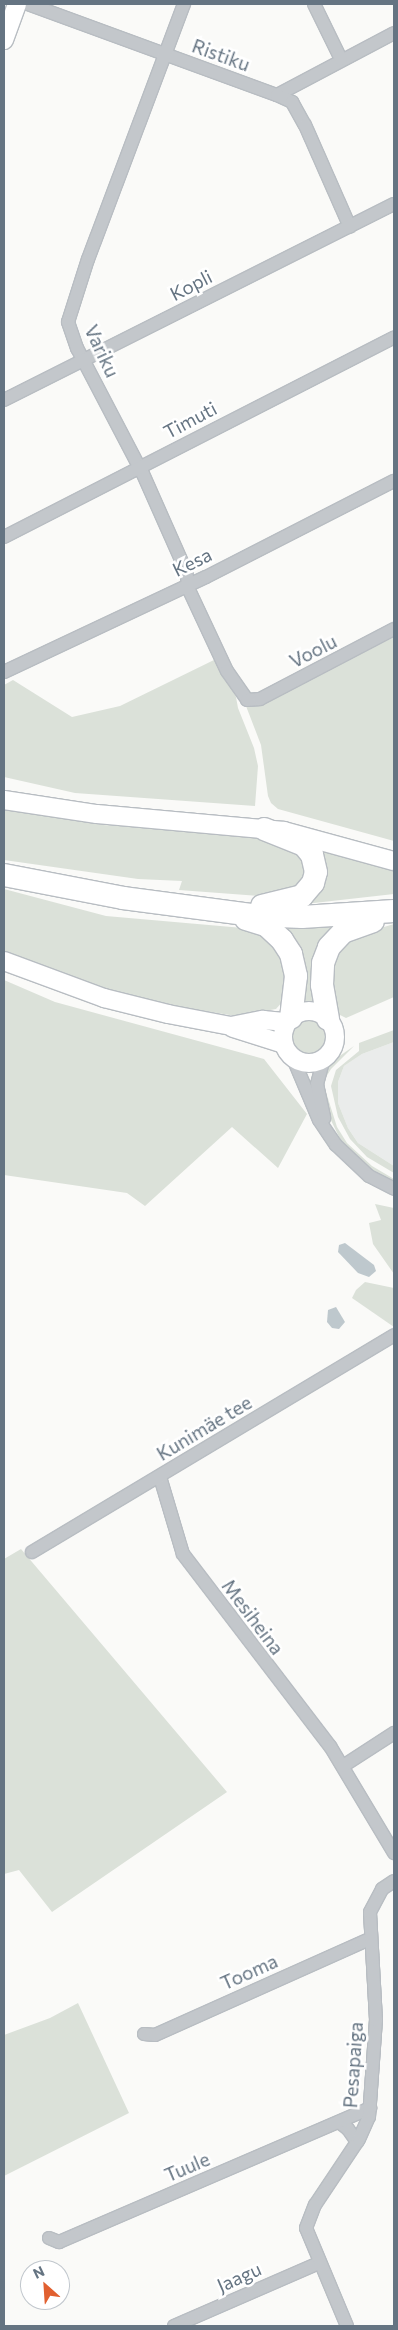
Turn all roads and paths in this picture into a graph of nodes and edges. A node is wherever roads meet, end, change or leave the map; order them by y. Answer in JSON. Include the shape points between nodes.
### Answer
{"nodes":[{"id":1,"x":17,"y":4,"type":"edge"},
{"id":2,"x":28,"y":4,"type":"edge"},
{"id":3,"x":184,"y":4,"type":"edge"},
{"id":4,"x":314,"y":4,"type":"edge"},
{"id":5,"x":394,"y":32,"type":"edge"},
{"id":6,"x":4,"y":40,"type":"edge"},
{"id":7,"x":164,"y":55,"type":"junction"},
{"id":8,"x":341,"y":59,"type":"junction"},
{"id":9,"x":277,"y":95,"type":"junction"},
{"id":10,"x":394,"y":204,"type":"edge"},
{"id":11,"x":350,"y":226,"type":"junction"},
{"id":12,"x":394,"y":337,"type":"edge"},
{"id":13,"x":83,"y":360,"type":"junction"},
{"id":14,"x":4,"y":400,"type":"edge"},
{"id":15,"x":140,"y":467,"type":"junction"},
{"id":16,"x":394,"y":481,"type":"edge"},
{"id":17,"x":4,"y":537,"type":"edge"},
{"id":18,"x":190,"y":584,"type":"junction"},
{"id":19,"x":394,"y":629,"type":"edge"},
{"id":20,"x":4,"y":672,"type":"edge"},
{"id":21,"x":247,"y":700,"type":"joint"},
{"id":22,"x":4,"y":800,"type":"edge"},
{"id":23,"x":264,"y":829,"type":"junction"},
{"id":24,"x":394,"y":861,"type":"edge"},
{"id":25,"x":4,"y":875,"type":"edge"},
{"id":26,"x":394,"y":899,"type":"edge"},
{"id":27,"x":204,"y":908,"type":"junction"},
{"id":28,"x":394,"y":911,"type":"edge"},
{"id":29,"x":394,"y":916,"type":"edge"},
{"id":30,"x":4,"y":961,"type":"edge"},
{"id":31,"x":328,"y":1019,"type":"junction"},
{"id":32,"x":289,"y":1020,"type":"junction"},
{"id":33,"x":231,"y":1026,"type":"junction"},
{"id":34,"x":288,"y":1050,"type":"junction"},
{"id":35,"x":324,"y":1058,"type":"junction"},
{"id":36,"x":326,"y":1130,"type":"junction"},
{"id":37,"x":394,"y":1189,"type":"edge"},
{"id":38,"x":394,"y":1335,"type":"edge"},
{"id":39,"x":160,"y":1477,"type":"junction"},
{"id":40,"x":32,"y":1552,"type":"dead end"},
{"id":41,"x":394,"y":1733,"type":"edge"},
{"id":42,"x":343,"y":1766,"type":"junction"},
{"id":43,"x":394,"y":1853,"type":"edge"},
{"id":44,"x":394,"y":1881,"type":"edge"},
{"id":45,"x":370,"y":1940,"type":"junction"},
{"id":46,"x":144,"y":2034,"type":"dead end"},
{"id":47,"x":370,"y":2108,"type":"junction"},
{"id":48,"x":339,"y":2122,"type":"junction"},
{"id":49,"x":356,"y":2142,"type":"junction"},
{"id":50,"x":49,"y":2238,"type":"dead end"},
{"id":51,"x":319,"y":2263,"type":"junction"},
{"id":52,"x":174,"y":2326,"type":"edge"},
{"id":53,"x":348,"y":2326,"type":"edge"}],
"edges":[{"from":1,"to":6,"type":"street"},
{"from":2,"to":7,"type":"street","name":"Ristiku"},
{"from":3,"to":7,"type":"street","name":"Variku"},
{"from":4,"to":8,"type":"street"},
{"from":5,"to":8,"type":"street"},
{"from":7,"to":9,"type":"street","name":"Ristiku"},
{"from":7,"to":13,"type":"street","name":"Variku","via":[[68,322]]},
{"from":8,"to":9,"type":"street"},
{"from":9,"to":11,"type":"street","name":"Ristiku","via":[[292,102],[305,125]]},
{"from":10,"to":11,"type":"street","name":"Kopli"},
{"from":11,"to":13,"type":"street","name":"Kopli"},
{"from":12,"to":15,"type":"street","name":"Timuti"},
{"from":13,"to":14,"type":"street","name":"Kopli"},
{"from":13,"to":15,"type":"street","name":"Variku"},
{"from":15,"to":17,"type":"street","name":"Timuti"},
{"from":15,"to":18,"type":"street","name":"Variku"},
{"from":16,"to":18,"type":"street","name":"Kesa"},
{"from":18,"to":20,"type":"street","name":"Kesa"},
{"from":18,"to":21,"type":"street","name":"Variku","via":[[189,590],[227,671]]},
{"from":19,"to":21,"type":"street","name":"Voolu","via":[[260,699]]},
{"from":22,"to":23,"type":"street","via":[[97,814]]},
{"from":23,"to":24,"type":"street","via":[[311,837]]},
{"from":23,"to":27,"type":"highway","via":[[296,841],[312,855],[316,872],[308,891],[292,901],[265,906]]},
{"from":25,"to":27,"type":"highway","via":[[123,898]]},
{"from":26,"to":27,"type":"highway","via":[[304,910]]},
{"from":27,"to":28,"type":"highway","via":[[302,917]]},
{"from":27,"to":32,"type":"highway","via":[[266,925],[282,940],[291,954],[296,976]]},
{"from":29,"to":31,"type":"highway","via":[[356,925],[329,947],[323,963],[322,985]]},
{"from":30,"to":33,"type":"street","via":[[104,998]]},
{"from":31,"to":32,"type":"street","via":[[322,1014],[305,1011]]},
{"from":31,"to":35,"type":"street","via":[[335,1042]]},
{"from":32,"to":33,"type":"street","via":[[263,1020]]},
{"from":32,"to":34,"type":"street"},
{"from":33,"to":34,"type":"street"},
{"from":34,"to":35,"type":"street","via":[[308,1063]]},
{"from":34,"to":36,"type":"street"},
{"from":35,"to":36,"type":"street","via":[[318,1084]]},
{"from":36,"to":37,"type":"street","via":[[349,1161]]},
{"from":38,"to":39,"type":"street","name":"Kunimäe tee"},
{"from":39,"to":40,"type":"street","name":"Kunimäe tee"},
{"from":39,"to":42,"type":"street","name":"Mesiheina","via":[[183,1554]]},
{"from":41,"to":42,"type":"street"},
{"from":42,"to":43,"type":"street"},
{"from":44,"to":45,"type":"street","name":"Pesapaiga","via":[[375,1899],[370,1912]]},
{"from":45,"to":46,"type":"street","name":"Tooma","via":[[155,2035]]},
{"from":45,"to":47,"type":"street","name":"Pesapaiga","via":[[376,2020]]},
{"from":47,"to":48,"type":"street","name":"Tuule"},
{"from":47,"to":49,"type":"street","name":"Pesapaiga","via":[[369,2117]]},
{"from":48,"to":49,"type":"street"},
{"from":48,"to":50,"type":"street","name":"Tuule","via":[[59,2242]]},
{"from":49,"to":51,"type":"street","name":"Pesapaiga","via":[[315,2205],[306,2228]]},
{"from":51,"to":52,"type":"street","name":"Jaagu"},
{"from":51,"to":53,"type":"street","name":"Pesapaiga"}]}
